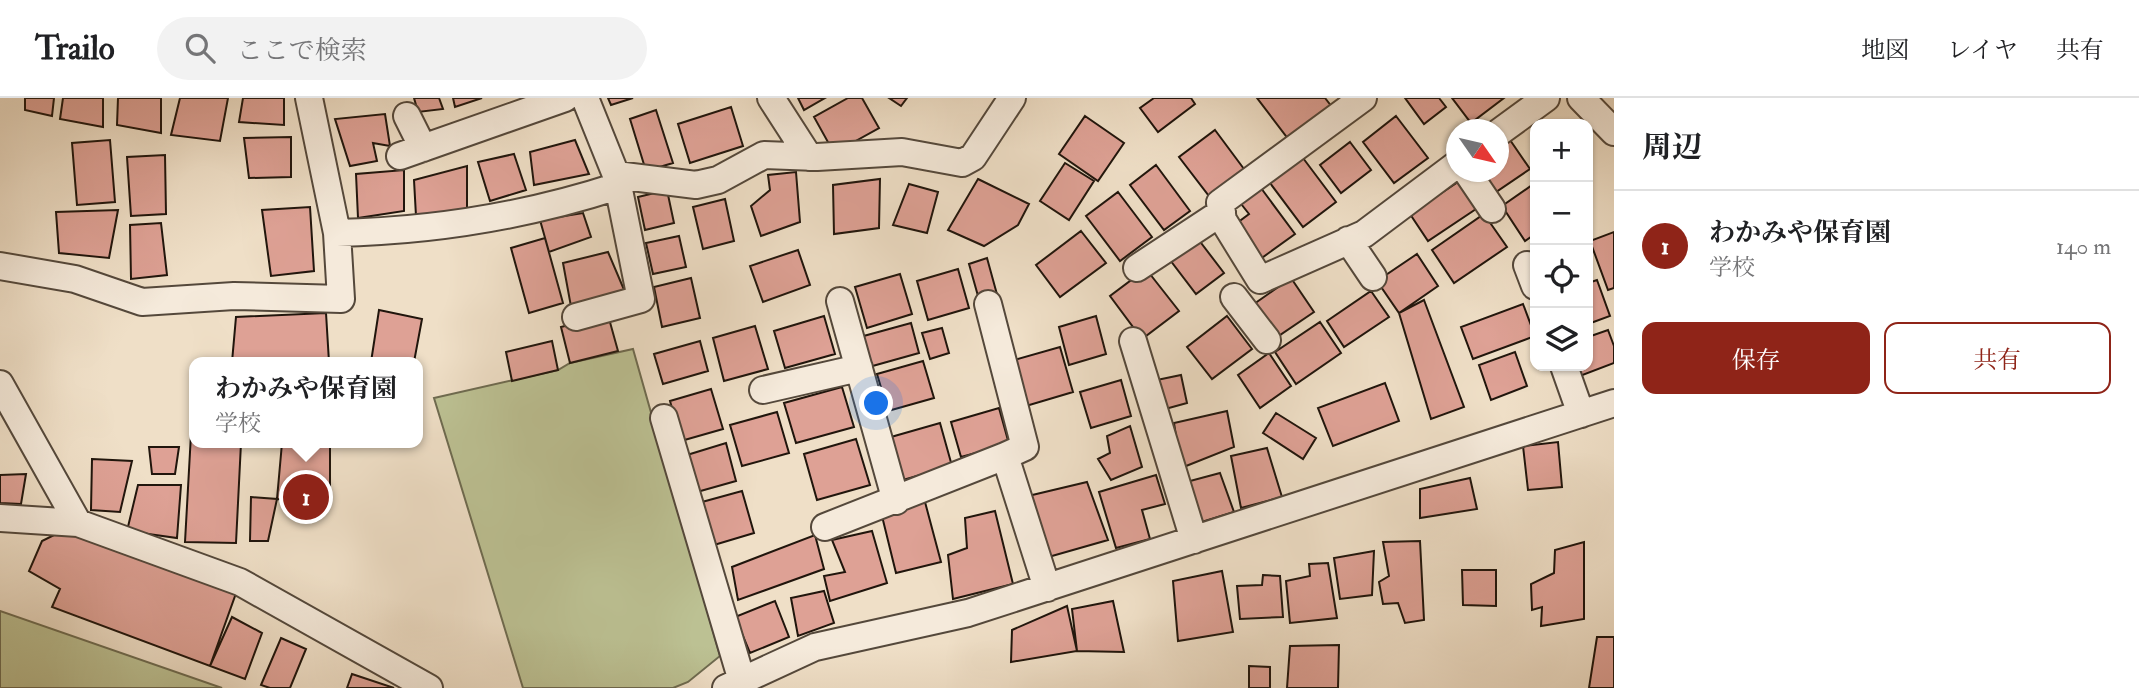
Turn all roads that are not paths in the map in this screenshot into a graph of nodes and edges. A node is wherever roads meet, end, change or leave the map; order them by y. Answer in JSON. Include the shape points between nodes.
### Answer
{"nodes":[{"id":1,"x":309,"y":98,"type":"edge"},
{"id":2,"x":565,"y":98,"type":"edge"},
{"id":3,"x":585,"y":98,"type":"edge"},
{"id":4,"x":771,"y":98,"type":"edge"},
{"id":5,"x":1012,"y":98,"type":"edge"},
{"id":6,"x":1363,"y":98,"type":"edge"},
{"id":7,"x":1546,"y":98,"type":"edge"},
{"id":8,"x":1581,"y":98,"type":"edge"},
{"id":9,"x":407,"y":116,"type":"dead end"},
{"id":10,"x":1509,"y":126,"type":"edge"},
{"id":11,"x":1614,"y":132,"type":"edge"},
{"id":12,"x":809,"y":156,"type":"junction"},
{"id":13,"x":1446,"y":173,"type":"edge"},
{"id":14,"x":617,"y":181,"type":"junction"},
{"id":15,"x":1474,"y":182,"type":"edge"},
{"id":16,"x":1492,"y":209,"type":"dead end"},
{"id":17,"x":1222,"y":212,"type":"junction"},
{"id":18,"x":337,"y":233,"type":"junction"},
{"id":19,"x":1348,"y":240,"type":"junction"},
{"id":20,"x":0,"y":267,"type":"edge"},
{"id":21,"x":1137,"y":268,"type":"dead end"},
{"id":22,"x":1373,"y":277,"type":"dead end"},
{"id":23,"x":1260,"y":279,"type":"junction"},
{"id":24,"x":840,"y":301,"type":"dead end"},
{"id":25,"x":988,"y":304,"type":"dead end"},
{"id":26,"x":576,"y":317,"type":"dead end"},
{"id":27,"x":1267,"y":340,"type":"dead end"},
{"id":28,"x":1133,"y":341,"type":"dead end"},
{"id":29,"x":859,"y":368,"type":"junction"},
{"id":30,"x":1566,"y":371,"type":"edge"},
{"id":31,"x":0,"y":384,"type":"edge"},
{"id":32,"x":764,"y":390,"type":"dead end"},
{"id":33,"x":1614,"y":403,"type":"edge"},
{"id":34,"x":1581,"y":414,"type":"junction"},
{"id":35,"x":664,"y":418,"type":"dead end"},
{"id":36,"x":1005,"y":456,"type":"junction"},
{"id":37,"x":896,"y":501,"type":"junction"},
{"id":38,"x":0,"y":518,"type":"edge"},
{"id":39,"x":78,"y":523,"type":"junction"},
{"id":40,"x":825,"y":527,"type":"dead end"},
{"id":41,"x":1194,"y":540,"type":"junction"},
{"id":42,"x":1047,"y":588,"type":"junction"},
{"id":43,"x":734,"y":684,"type":"edge"},
{"id":44,"x":429,"y":688,"type":"edge"}],
"edges":[{"from":1,"to":18,"type":"street"},
{"from":2,"to":9,"type":"street","via":[[411,152]]},
{"from":3,"to":14,"type":"street"},
{"from":4,"to":12,"type":"street"},
{"from":5,"to":12,"type":"street","via":[[973,157],[962,163],[902,152]]},
{"from":6,"to":17,"type":"street","via":[[1220,203]]},
{"from":7,"to":10,"type":"street"},
{"from":8,"to":11,"type":"street"},
{"from":12,"to":14,"type":"street","via":[[764,155],[718,180],[696,185]]},
{"from":13,"to":19,"type":"street","via":[[1364,234]]},
{"from":14,"to":18,"type":"street","via":[[549,208],[399,232]]},
{"from":14,"to":26,"type":"street","via":[[641,299]]},
{"from":15,"to":16,"type":"street"},
{"from":17,"to":21,"type":"street"},
{"from":17,"to":23,"type":"street"},
{"from":18,"to":20,"type":"street","via":[[341,299],[234,296],[142,302],[75,279]]},
{"from":19,"to":22,"type":"street"},
{"from":19,"to":23,"type":"street"},
{"from":23,"to":27,"type":"street","via":[[1225,303]]},
{"from":24,"to":29,"type":"street"},
{"from":25,"to":36,"type":"street","via":[[1025,447]]},
{"from":28,"to":41,"type":"street"},
{"from":29,"to":32,"type":"street"},
{"from":29,"to":37,"type":"street"},
{"from":30,"to":34,"type":"street"},
{"from":31,"to":39,"type":"street"},
{"from":33,"to":34,"type":"street"},
{"from":34,"to":41,"type":"street"},
{"from":35,"to":43,"type":"street"},
{"from":36,"to":37,"type":"street"},
{"from":36,"to":42,"type":"street"},
{"from":37,"to":40,"type":"street"},
{"from":38,"to":39,"type":"street"},
{"from":39,"to":44,"type":"street","via":[[248,586]]},
{"from":41,"to":42,"type":"street"},
{"from":42,"to":43,"type":"street","via":[[968,613],[815,647]]}]}
